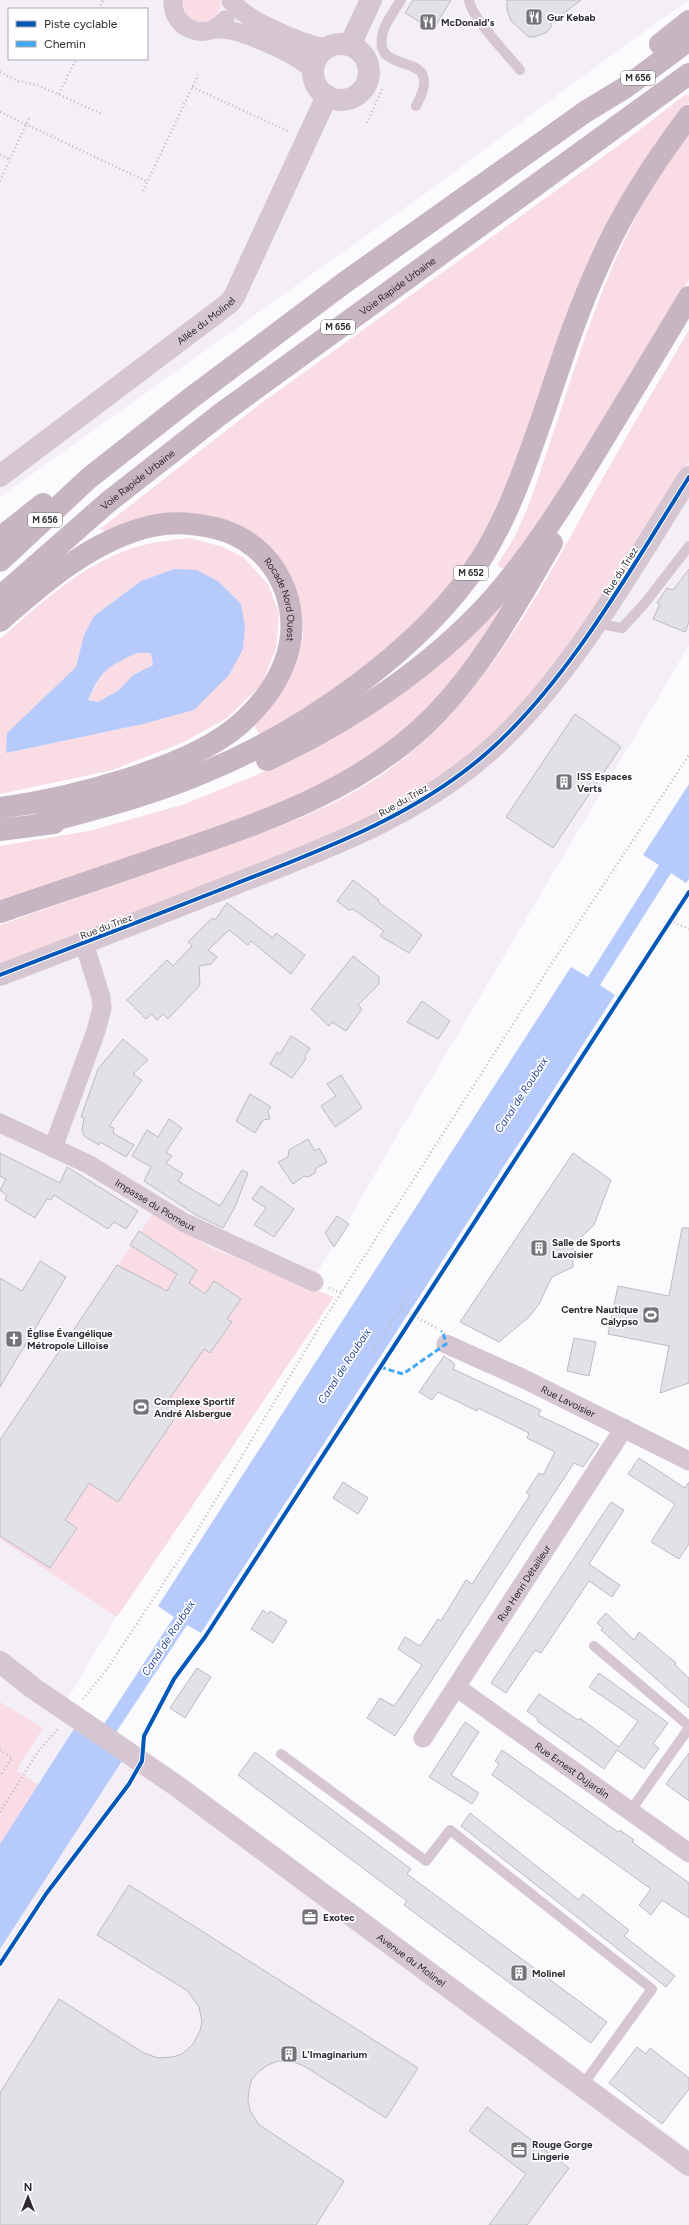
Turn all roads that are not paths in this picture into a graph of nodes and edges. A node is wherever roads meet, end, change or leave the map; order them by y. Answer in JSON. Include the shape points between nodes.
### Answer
{"nodes":[{"id":1,"x":172,"y":0,"type":"edge"},
{"id":2,"x":371,"y":0,"type":"edge"},
{"id":3,"x":401,"y":0,"type":"edge"},
{"id":4,"x":469,"y":0,"type":"edge"},
{"id":5,"x":231,"y":1,"type":"edge"},
{"id":6,"x":689,"y":21,"type":"edge"},
{"id":7,"x":216,"y":29,"type":"junction"},
{"id":8,"x":689,"y":40,"type":"edge"},
{"id":9,"x":350,"y":45,"type":"junction"},
{"id":10,"x":325,"y":48,"type":"junction"},
{"id":11,"x":313,"y":70,"type":"junction"},
{"id":12,"x":520,"y":70,"type":"dead end"},
{"id":13,"x":689,"y":74,"type":"edge"},
{"id":14,"x":327,"y":96,"type":"junction"},
{"id":15,"x":416,"y":106,"type":"dead end"},
{"id":16,"x":585,"y":112,"type":"junction"},
{"id":17,"x":689,"y":116,"type":"edge"},
{"id":18,"x":689,"y":297,"type":"edge"},
{"id":19,"x":639,"y":382,"type":"junction"},
{"id":20,"x":0,"y":476,"type":"edge"},
{"id":21,"x":689,"y":477,"type":"edge"},
{"id":22,"x":90,"y":478,"type":"junction"},
{"id":23,"x":0,"y":538,"type":"edge"},
{"id":24,"x":689,"y":546,"type":"edge"},
{"id":25,"x":0,"y":561,"type":"edge"},
{"id":26,"x":0,"y":597,"type":"edge"},
{"id":27,"x":0,"y":621,"type":"edge"},
{"id":28,"x":595,"y":623,"type":"junction"},
{"id":29,"x":0,"y":808,"type":"edge"},
{"id":30,"x":39,"y":824,"type":"junction"},
{"id":31,"x":0,"y":830,"type":"edge"},
{"id":32,"x":0,"y":912,"type":"edge"},
{"id":33,"x":84,"y":943,"type":"junction"},
{"id":34,"x":0,"y":975,"type":"edge"},
{"id":35,"x":0,"y":1123,"type":"edge"},
{"id":36,"x":53,"y":1148,"type":"junction"},
{"id":37,"x":314,"y":1282,"type":"dead end"},
{"id":38,"x":444,"y":1337,"type":"road end"},
{"id":39,"x":624,"y":1428,"type":"junction"},
{"id":40,"x":689,"y":1461,"type":"edge"},
{"id":41,"x":594,"y":1646,"type":"dead end"},
{"id":42,"x":0,"y":1662,"type":"edge"},
{"id":43,"x":456,"y":1687,"type":"junction"},
{"id":44,"x":689,"y":1727,"type":"edge"},
{"id":45,"x":423,"y":1738,"type":"dead end"},
{"id":46,"x":281,"y":1754,"type":"dead end"},
{"id":47,"x":631,"y":1810,"type":"junction"},
{"id":48,"x":689,"y":1852,"type":"edge"},
{"id":49,"x":582,"y":2086,"type":"junction"},
{"id":50,"x":689,"y":2165,"type":"edge"}],
"edges":[{"from":1,"to":7,"type":"street","via":[[175,16],[186,28],[202,32]]},
{"from":2,"to":9,"type":"street"},
{"from":3,"to":15,"type":"lane","via":[[384,30],[383,48],[391,60],[413,65],[421,72],[425,84],[424,93]]},
{"from":4,"to":12,"type":"lane","via":[[470,7],[481,24]]},
{"from":5,"to":7,"type":"street","via":[[227,18]]},
{"from":5,"to":10,"type":"street","via":[[253,19],[306,43]]},
{"from":6,"to":16,"type":"highway","via":[[636,62]]},
{"from":7,"to":11,"type":"street","via":[[238,31],[298,58]]},
{"from":8,"to":16,"type":"highway","number":"M 656","via":[[626,87]]},
{"from":9,"to":10,"type":"street","via":[[337,44]]},
{"from":9,"to":14,"type":"street","via":[[366,60],[369,70],[367,81],[362,90],[348,99]]},
{"from":10,"to":11,"type":"street","via":[[316,58]]},
{"from":11,"to":14,"type":"street","via":[[316,85]]},
{"from":13,"to":26,"type":"highway","name":"Voie Rapide Urbaine","number":"M 656","via":[[222,413],[107,503]]},
{"from":14,"to":20,"type":"street","name":"Allée du Molinel","via":[[234,297],[228,304]]},
{"from":16,"to":22,"type":"highway","number":"M 656","via":[[338,288],[191,398]]},
{"from":17,"to":30,"type":"highway","number":"M 652","via":[[638,188],[600,261],[524,471],[507,509],[481,558],[438,611],[379,667],[284,734],[186,780],[110,805]]},
{"from":18,"to":19,"type":"highway"},
{"from":19,"to":30,"type":"highway","via":[[538,542],[490,601],[421,666],[331,726],[249,768],[187,790],[90,818]]},
{"from":19,"to":32,"type":"highway","via":[[555,536],[489,649],[456,692],[412,737],[363,773],[285,812],[210,841]]},
{"from":21,"to":28,"type":"street","name":"Rue du Triez"},
{"from":22,"to":23,"type":"highway","via":[[48,500]]},
{"from":22,"to":25,"type":"highway","number":"M 656"},
{"from":24,"to":28,"type":"lane","via":[[622,628]]},
{"from":27,"to":29,"type":"highway","name":"Rocade Nord Ouest","via":[[42,586],[109,541],[153,526],[178,522],[228,531],[264,554],[277,571],[288,595],[291,615],[291,640],[285,662],[275,683],[239,725],[214,741],[144,774],[50,799]]},
{"from":28,"to":33,"type":"street","name":"Rue du Triez","via":[[558,676],[509,732],[464,771],[416,804],[324,849]]},
{"from":30,"to":31,"type":"highway","number":"M 652"},
{"from":33,"to":34,"type":"street","name":"Rue du Triez"},
{"from":33,"to":36,"type":"street","name":"Rue du Triez","via":[[102,1008]]},
{"from":35,"to":36,"type":"street","name":"Impasse du Plomeux"},
{"from":36,"to":37,"type":"street","name":"Impasse du Plomeux","via":[[88,1164],[184,1223]]},
{"from":38,"to":39,"type":"street","name":"Rue Lavoisier"},
{"from":39,"to":40,"type":"street","name":"Rue Lavoisier"},
{"from":39,"to":43,"type":"street","name":"Rue Henri Détailleur"},
{"from":41,"to":44,"type":"lane"},
{"from":42,"to":49,"type":"street","name":"Avenue du Molinel","via":[[20,1679],[133,1755]]},
{"from":43,"to":45,"type":"street","name":"Rue Henri Détailleur"},
{"from":43,"to":47,"type":"street","name":"Rue Ernest Dujardin"},
{"from":44,"to":47,"type":"lane"},
{"from":46,"to":49,"type":"lane","via":[[426,1861],[450,1830],[652,1989]]},
{"from":47,"to":48,"type":"street","name":"Rue Ernest Dujardin"},
{"from":49,"to":50,"type":"street","name":"Avenue du Molinel"}]}
